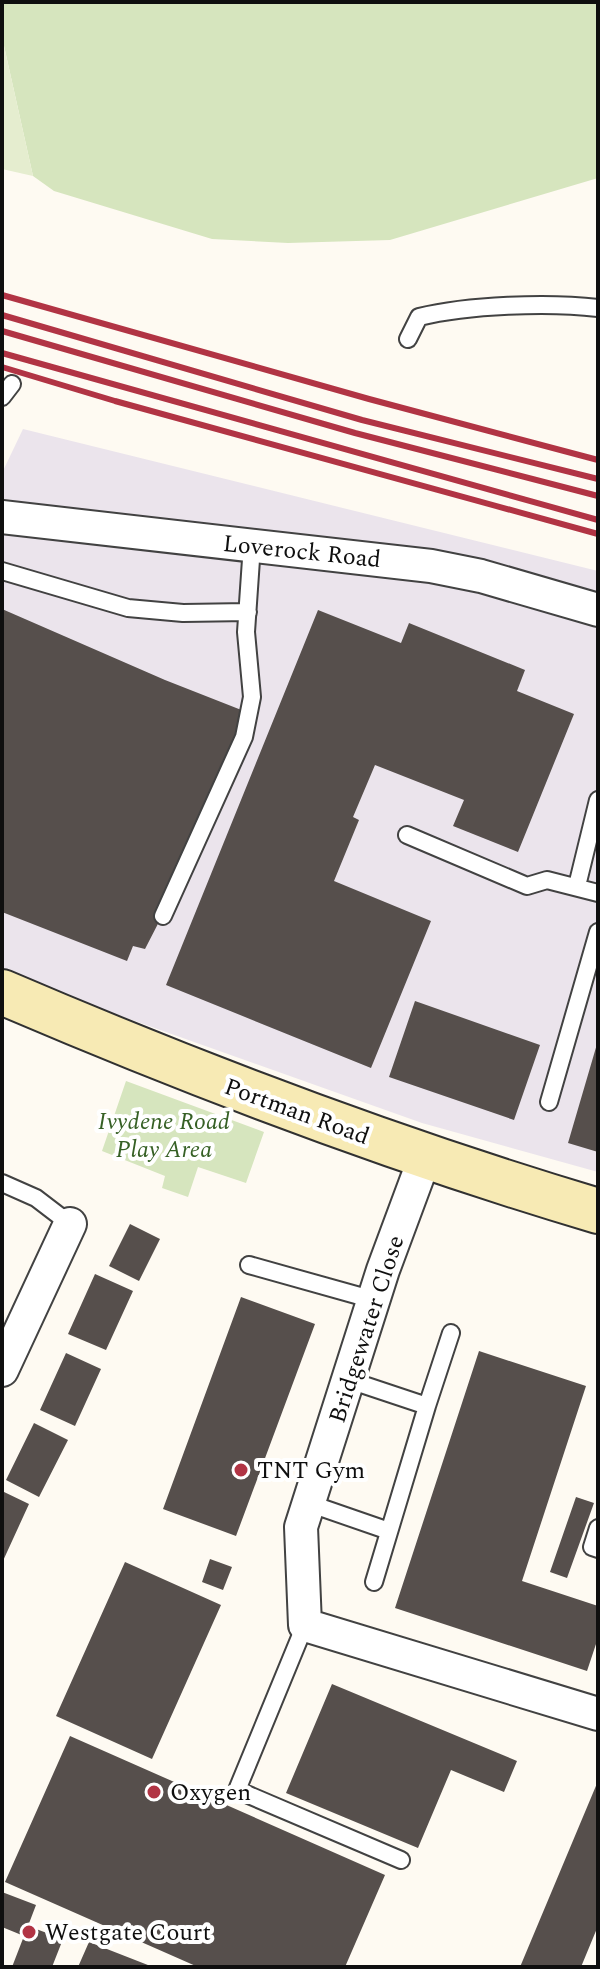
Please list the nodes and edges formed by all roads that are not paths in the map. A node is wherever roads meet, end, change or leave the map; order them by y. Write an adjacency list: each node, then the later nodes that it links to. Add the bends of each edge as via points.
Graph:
1 (598, 308): 2 (lane, via 568,304 443,312 419,317)
2 (408, 339)
3 (2, 517): 4 (street, Loverock Road)
4 (252, 545): 6 (street, Loverock Road, via 431,566); 7 (lane)
5 (2, 571): 7 (lane, via 128,608)
6 (598, 610)
7 (248, 612): 12 (lane, via 252,697 244,737)
8 (598, 800): 10 (lane)
9 (407, 835): 10 (lane, via 527,886 547,880)
10 (577, 886): 11 (lane)
11 (598, 893)
12 (163, 916)
13 (598, 932): 15 (lane)
14 (2, 992): 16 (street, Portman Road, via 187,1070)
15 (549, 1102)
16 (425, 1157): 18 (street, Portman Road); 21 (street, Bridgewater Close)
17 (2, 1183): 19 (lane, via 36,1198)
18 (598, 1211)
19 (70, 1224): 23 (street)
20 (249, 1265): 21 (lane)
21 (374, 1300): 24 (street, Bridgewater Close)
22 (451, 1333): 25 (lane)
23 (2, 1370)
24 (349, 1380): 25 (lane); 26 (street, Bridgewater Close)
25 (427, 1406): 28 (lane)
26 (308, 1503): 28 (lane); 31 (street, Bridgewater Close, via 301,1527)
27 (598, 1528): 29 (lane, via 592,1547)
28 (389, 1531): 30 (lane)
29 (598, 1549)
30 (374, 1582)
31 (305, 1625): 32 (street); 33 (lane, via 237,1790)
32 (598, 1714)
33 (401, 1860)

